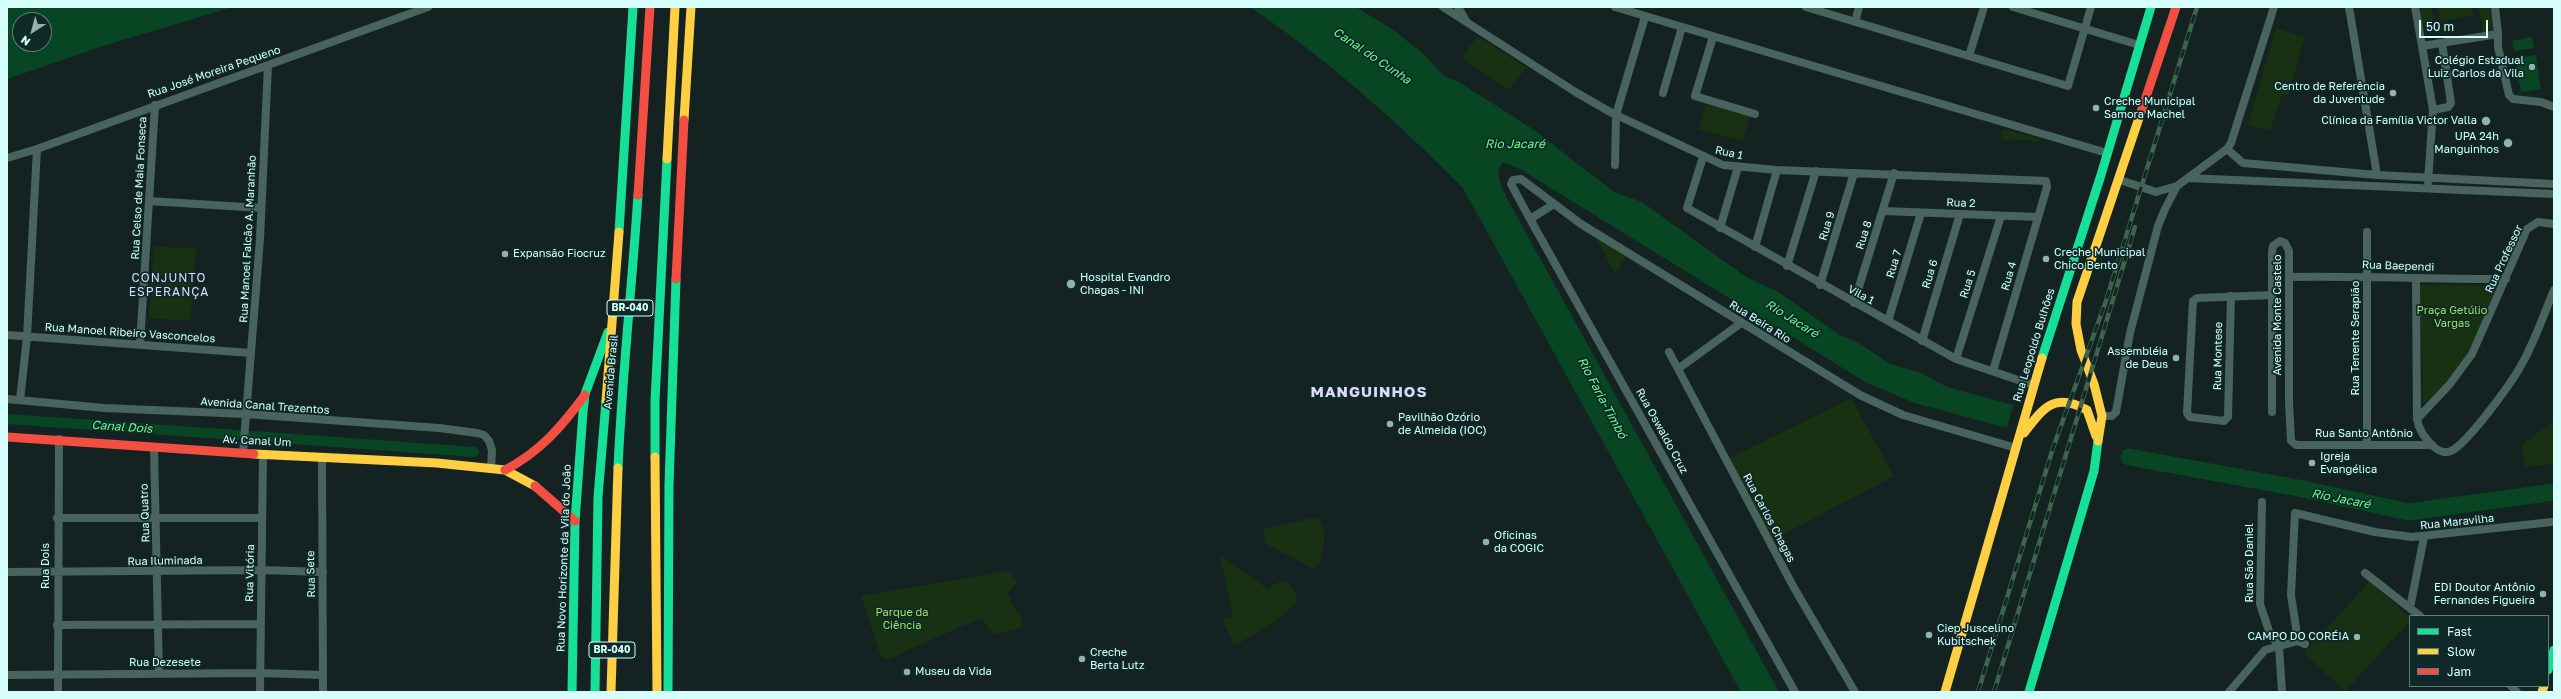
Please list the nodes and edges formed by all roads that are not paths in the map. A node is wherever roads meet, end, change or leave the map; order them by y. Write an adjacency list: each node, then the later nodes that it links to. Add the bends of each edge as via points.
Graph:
1 (428, 7): 31 (street, Rua José Moreira Pequeno)
2 (633, 7): 82 (main road, Avenida Brasil)
3 (650, 7): 129 (main road, Avenida Brasil / BR-040, via 631,298 621,390)
4 (675, 7): 149 (main road, BR-040, via 654,401)
5 (692, 7): 150 (main road, via 678,220 669,485)
6 (1443, 7): 21 (street, Rua 1)
7 (1458, 7): 21 (street)
8 (1615, 7): 20 (street)
9 (1806, 7): 22 (street)
10 (1859, 7): 22 (street)
11 (1984, 7): 30 (street)
12 (2013, 7): 24 (street)
13 (2091, 7): 24 (street)
14 (2151, 7): 28 (main road, Rua Leopoldo Bulhões)
15 (2176, 7): 52 (main road)
16 (2349, 7): 49 (street)
17 (2415, 7): 29 (street)
18 (2495, 7): 25 (street)
19 (2276, 8): 39 (street, via 2233,139)
20 (1646, 16): 23 (street); 37 (street)
21 (1466, 22): 37 (street, Rua 1)
22 (1855, 22): 30 (street)
23 (1682, 27): 26 (street); 32 (street)
24 (2085, 28): 28 (street); 30 (street, via 2068,86)
25 (2498, 34): 27 (street); 34 (street, via 2498,47 2509,96)
26 (1713, 37): 36 (street, via 1695,96); 40 (street)
27 (2442, 43): 29 (street); 35 (street, via 2452,100 2448,107)
28 (2139, 45): 40 (main road, Rua Leopoldo Bulhões)
29 (2422, 46): 35 (street)
30 (1969, 56)
31 (268, 65): 33 (street, Rua José Moreira Pequeno); 61 (street, Rua Manoel Falcão A. Maranhão)
32 (1662, 93)
33 (155, 105): 38 (street, Rua José Moreira Pequeno); 59 (street, Rua Celso de Maia Fonseca)
34 (2554, 107)
35 (2433, 110): 51 (street)
36 (1755, 114)
37 (1616, 115): 41 (street, Rua 1); 43 (street)
38 (37, 149): 42 (street, Rua José Moreira Pequeno); 86 (street)
39 (2227, 149): 49 (street, via 2243,163); 50 (street)
40 (2106, 154): 94 (main road, Rua Leopoldo Bulhões)
41 (1702, 157): 44 (street, Rua 1); 69 (street, Vila 1, via 1687,208)
42 (7, 158)
43 (1615, 165)
44 (1738, 167): 45 (street, Rua 1); 69 (street)
45 (1777, 170): 46 (street, Rua 1); 71 (street)
46 (1816, 171): 47 (street, Rua 1); 72 (street)
47 (1854, 173): 48 (street, Rua 1); 77 (street, Rua 9)
48 (1894, 173): 56 (street, Rua 1, via 2039,180 2046,181); 62 (street, Rua 8)
49 (2377, 175): 51 (street)
50 (2188, 178): 55 (street); 57 (street)
51 (2428, 178): 54 (street); 57 (street)
52 (2120, 180): 55 (street, via 2156,192); 100 (main road, via 2075,312 2081,350 2094,384)
53 (1512, 181): 60 (street, Rua Beira Rio, via 1521,179); 67 (street, Rua Oswaldo Cruz)
54 (2554, 184)
55 (2178, 186): 100 (street, via 2170,197 2158,226 2130,333 2116,412 2112,416)
56 (2047, 188): 66 (street, Rua 4)
57 (2427, 188): 58 (street)
58 (2554, 194)
59 (149, 201): 61 (street); 88 (street, Rua Celso de Maia Fonseca)
60 (1554, 204): 67 (street); 84 (street, Rua Beira Rio, via 1581,224)
61 (261, 208): 90 (street, Rua Manoel Falcão A. Maranhão)
62 (1884, 211): 63 (street, Rua 2); 81 (street, Rua 8)
63 (1921, 213): 64 (street, Rua 2); 83 (street, Rua 7)
64 (1960, 214): 65 (street, Rua 2); 87 (street, Rua 6)
65 (2001, 216): 66 (street, Rua 2); 91 (street, Rua 5)
66 (2038, 217): 93 (street, Rua 4)
67 (1530, 220): 151 (street, Rua Oswaldo Cruz)
68 (2554, 224): 76 (street, Rua Professor, via 2538,222 2527,229)
69 (1720, 228): 71 (street, Vila 1)
70 (2367, 232): 73 (street, Rua Tenente Serapião)
71 (1755, 246): 72 (street, Vila 1)
72 (1787, 266): 77 (street, Vila 1)
73 (2367, 276): 74 (street, Rua Baependi); 75 (street, Rua Baependi); 107 (street, Rua Tenente Serapião)
74 (2289, 277): 79 (street, Avenida Monte Castelo, via 2287,246 2280,241 2272,252); 106 (street, Avenida Monte Castelo, via 2289,403 2291,441)
75 (2416, 279): 76 (street, Rua Baependi); 101 (street)
76 (2506, 279): 101 (street, Rua Professor, via 2472,354 2450,384)
77 (1820, 285): 81 (street, Vila 1)
78 (2554, 290): 108 (street, Rua Santo Antônio, via 2519,369 2485,416 2450,452 2438,450)
79 (2272, 295): 80 (street); 98 (street, Avenida Monte Castelo)
80 (2231, 296): 80 (street, Rua Montese, via 2197,298 2192,305 2186,413 2190,417 2224,422 2228,417)
81 (1854, 303): 83 (street, Vila 1)
82 (614, 310): 95 (main road, Rua Novo Horizonte da Vila do João); 143 (main road, Avenida Brasil, via 598,497)
83 (1888, 321): 87 (street, Vila 1)
84 (1741, 323): 92 (street); 110 (street, Rua Beira Rio, via 1878,404 1902,415)
85 (7, 335): 86 (street, Rua Manoel Ribeiro Vasconcelos)
86 (27, 337): 88 (street, Rua Manoel Ribeiro Vasconcelos); 97 (street)
87 (1922, 341): 91 (street, Vila 1)
88 (140, 344): 90 (street, Rua Manoel Ribeiro Vasconcelos)
89 (1669, 352): 92 (street, Rua Carlos Chagas)
90 (251, 353): 99 (street, Rua Manoel Falcão A. Maranhão)
91 (1956, 359): 93 (street, Vila 1)
92 (1678, 369): 152 (street, Rua Carlos Chagas, via 1793,586)
93 (1993, 370): 94 (street, Vila 1)
94 (2033, 385): 103 (main road, Rua Leopoldo Bulhões)
95 (585, 394): 115 (main road, via 550,442 524,461); 120 (main road, Rua Novo Horizonte da Vila do João)
96 (7, 399): 97 (street, Avenida Canal Trezentos)
97 (20, 400): 99 (street, Avenida Canal Trezentos, via 104,408)
98 (2272, 412)
99 (246, 414): 111 (street, Rua Manoel Falcão A. Maranhão); 114 (street, Avenida Canal Trezentos, via 477,433 490,441)
100 (2102, 416): 105 (main road)
101 (2417, 419): 108 (street, Rua Santo Antônio, via 2421,432)
102 (7, 437): 104 (main road, Av. Canal Um)
103 (2020, 438): 105 (main road, via 2044,406 2061,401 2072,402 2087,410); 110 (main road, Rua Leopoldo Bulhões)
104 (59, 440): 109 (main road, Av. Canal Um); 117 (street, Rua Dois)
105 (2098, 441): 154 (main road, via 2094,471)
106 (2296, 445): 107 (street, Rua Santo Antônio)
107 (2367, 445): 108 (street, Rua Santo Antônio)
108 (2432, 445)
109 (154, 447): 111 (main road, Av. Canal Um); 118 (street, Rua Quatro)
110 (2016, 448): 153 (main road, Rua Leopoldo Bulhões)
111 (242, 453): 112 (main road, Av. Canal Um)
112 (263, 454): 113 (main road, Av. Canal Um); 119 (street, Rua Vitória)
113 (322, 457): 114 (main road, Av. Canal Um, via 437,463); 127 (street, Rua Sete)
114 (491, 469): 115 (main road, Av. Canal Um)
115 (506, 470): 120 (main road, via 542,490)
116 (2262, 502): 135 (street, Rua São Daniel, via 2260,604 2270,634)
117 (57, 518): 118 (street); 125 (street, Rua Dois)
118 (156, 518): 119 (street); 126 (street, Rua Quatro)
119 (262, 518): 123 (street, Rua Vitória)
120 (575, 521): 147 (main road, Rua Novo Horizonte da Vila do João)
121 (2552, 522): 122 (street, Rua Maravilha)
122 (2424, 537): 130 (street); 135 (street, Rua Maravilha, via 2375,532 2294,513 2292,595 2301,642)
123 (261, 570): 126 (street, Rua Iluminada); 127 (street, Rua Iluminada); 133 (street, Rua Vitória)
124 (7, 572): 125 (street, Rua Iluminada)
125 (56, 572): 126 (street, Rua Iluminada); 134 (street, Rua Dois)
126 (158, 572): 132 (street, Rua Quatro)
127 (323, 572): 142 (street, Rua Sete)
128 (2365, 573): 130 (street)
129 (612, 608): 143 (main road); 148 (main road, Avenida Brasil / BR-040)
130 (2410, 608): 131 (street)
131 (2419, 615)
132 (159, 623): 133 (street); 134 (street); 140 (street, Rua Quatro)
133 (260, 624): 139 (street, Rua Vitória)
134 (57, 625): 138 (street, Rua Dois)
135 (2279, 646): 155 (street, via 2262,652); 156 (street, Rua São Daniel)
136 (2554, 650): 137 (main road)
137 (2549, 667)
138 (58, 673): 140 (street, Rua Dezesete); 141 (street, Rua Dezesete); 144 (street, Rua Dois)
139 (260, 673): 140 (street, Rua Dezesete); 142 (street, Rua Dezesete); 145 (street, Rua Vitória)
140 (159, 674)
141 (7, 675)
142 (323, 675): 146 (street, Rua Sete)
143 (595, 691)
144 (58, 692)
145 (260, 692)
146 (323, 692)
147 (572, 692)
148 (611, 692)
149 (657, 692)
150 (668, 692)
151 (1795, 692)
152 (1855, 692)
153 (1945, 692)
154 (2030, 692)
155 (2229, 692)
156 (2282, 692)

